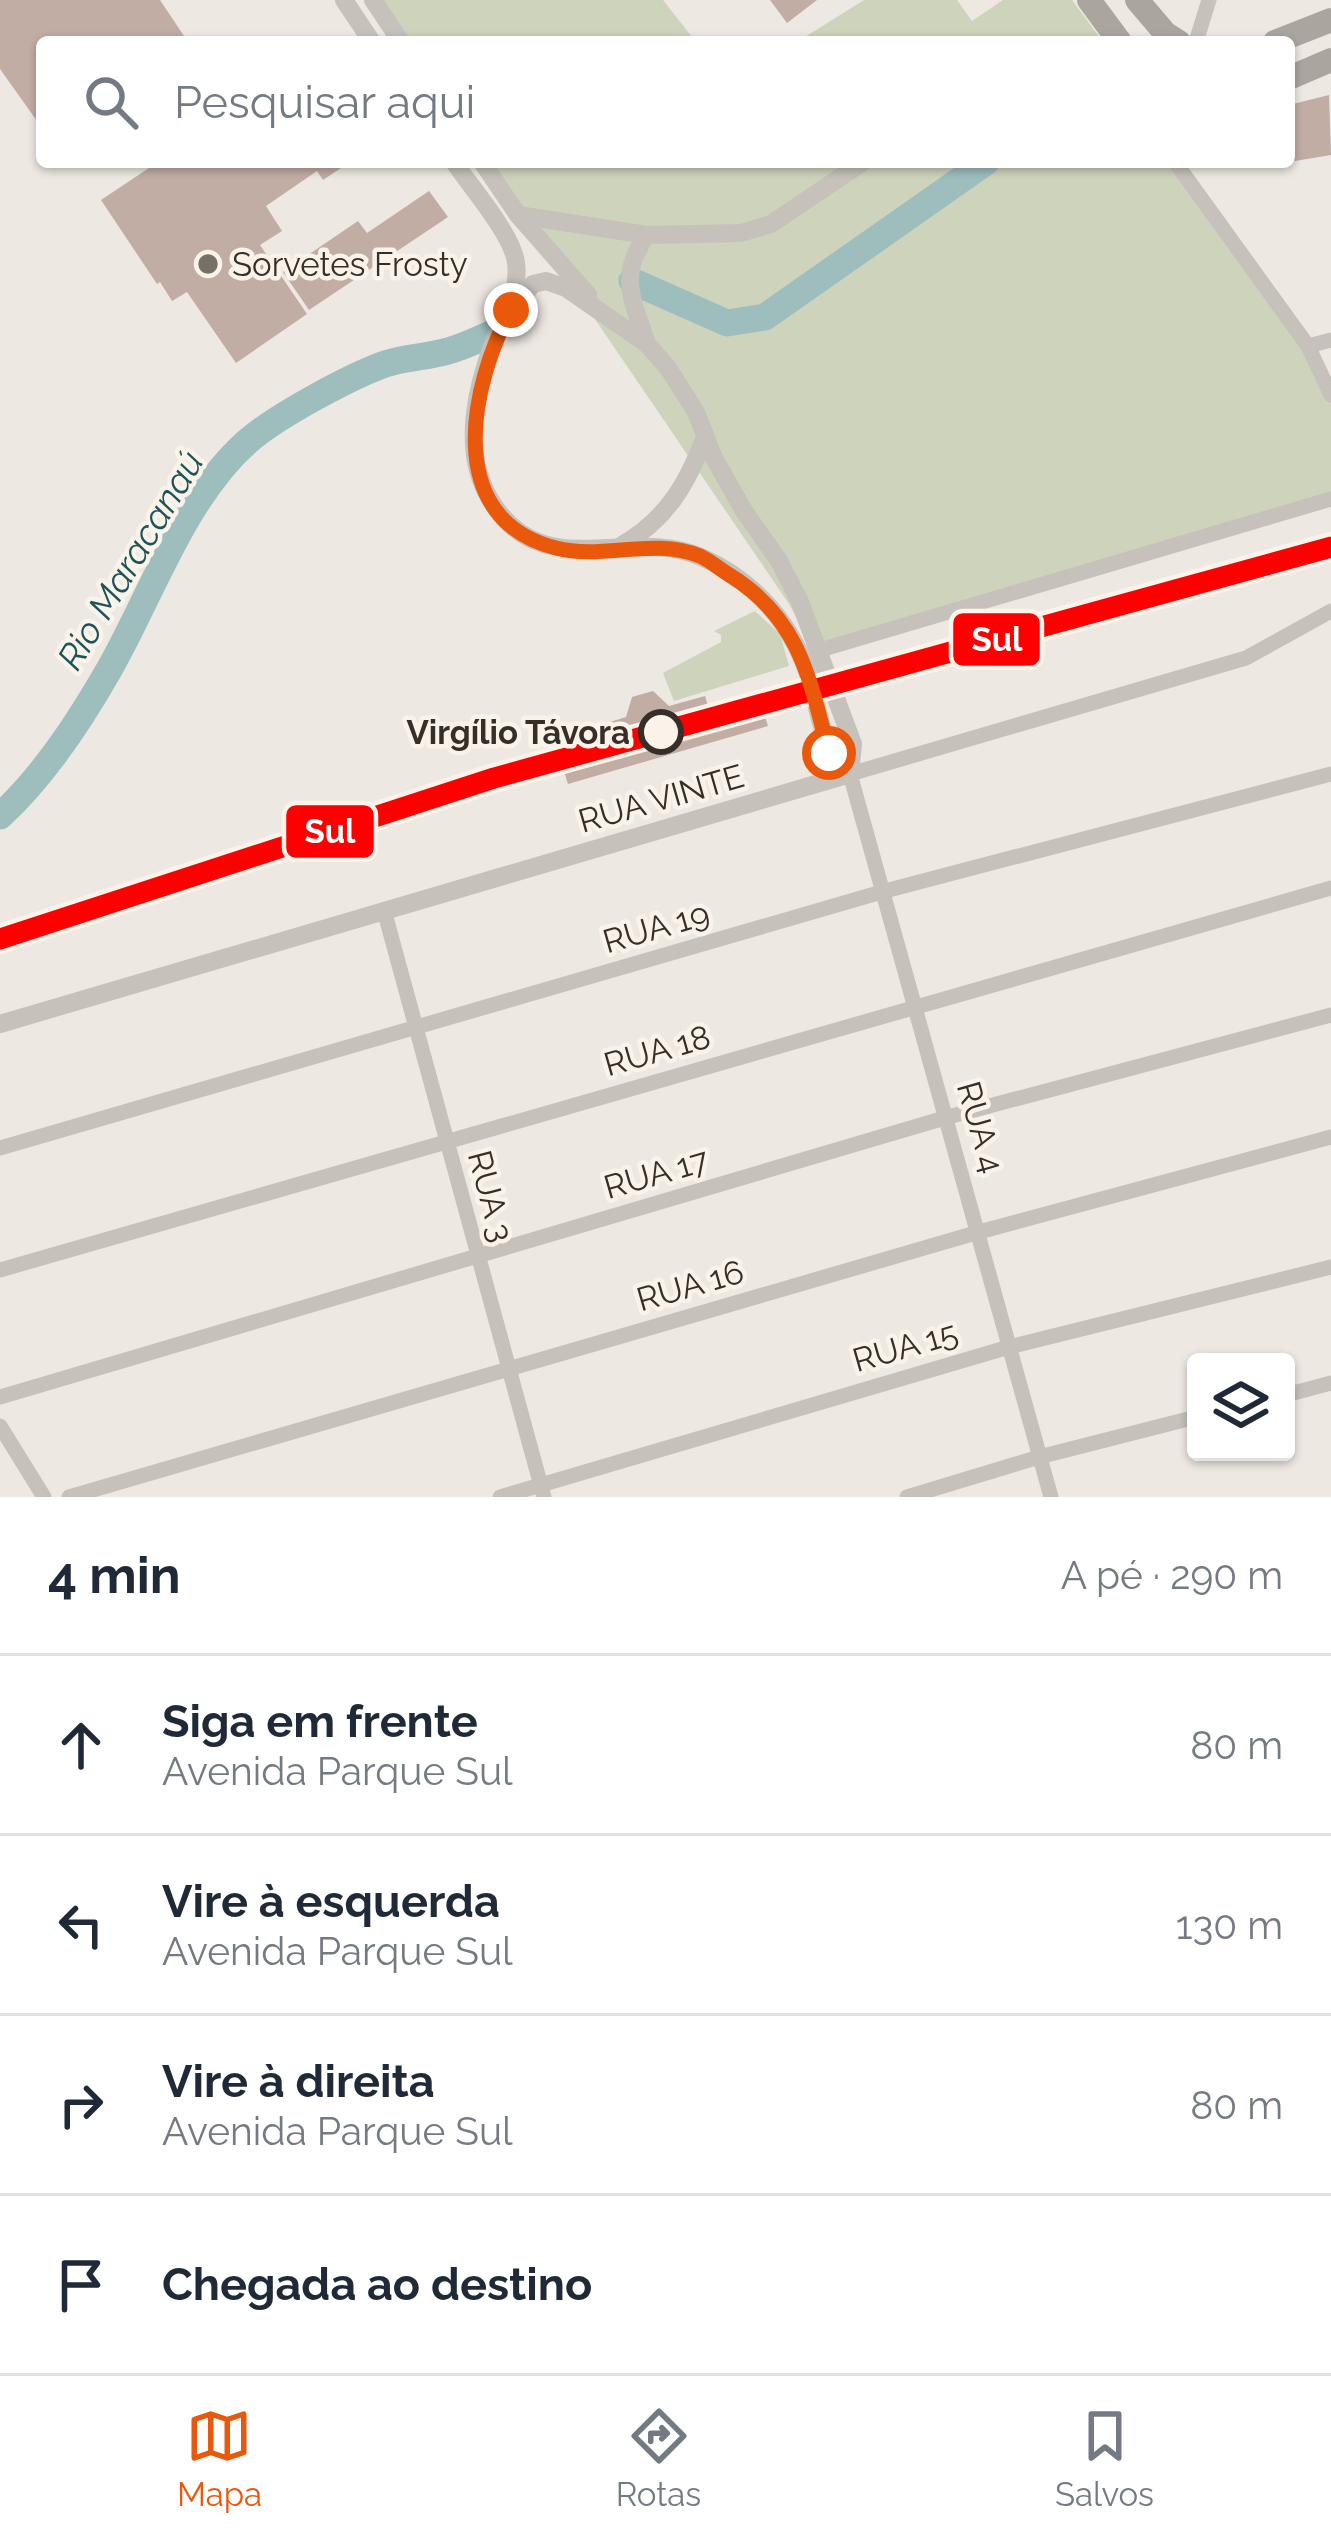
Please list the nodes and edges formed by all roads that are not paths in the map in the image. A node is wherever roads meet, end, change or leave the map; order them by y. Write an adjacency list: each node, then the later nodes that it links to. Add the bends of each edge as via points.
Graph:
1 (344, 0): 7 (street)
2 (373, 0): 8 (street)
3 (1089, 0): 9 (main road)
4 (1137, 0): 10 (main road)
5 (1209, 0): 11 (street)
6 (1327, 15): 12 (main road)
7 (368, 36)
8 (397, 36)
9 (1114, 36)
10 (1172, 36)
11 (1198, 36)
12 (1287, 36)
13 (1331, 60): 14 (main road)
14 (1295, 75)
15 (458, 168): 21 (street, via 516,261)
16 (486, 168): 19 (street)
17 (854, 168): 20 (street, via 771,224 741,233)
18 (1178, 168): 25 (street)
19 (518, 215): 20 (street); 22 (street)
20 (646, 235): 24 (street, via 628,279)
21 (511, 310): 22 (street, via 546,281); 29 (street, via 473,418 478,472 506,519 529,538 581,552)
22 (603, 312): 24 (street)
23 (1331, 340): 25 (street)
24 (647, 344): 27 (street)
25 (1308, 346): 26 (street)
26 (1331, 395)
27 (705, 437): 29 (street, via 669,508); 31 (street, via 779,561)
28 (1331, 500): 31 (street)
29 (612, 550): 32 (street, via 700,556 770,605 810,678 829,753)
30 (1331, 611): 32 (street, RUA VINTE, via 1246,658)
31 (820, 650): 32 (street, via 853,744)
32 (850, 774): 35 (street, RUA 4); 36 (street, RUA VINTE)
33 (1331, 774): 35 (street, RUA 19)
34 (1331, 888): 37 (street, RUA 18)
35 (885, 891): 37 (street, RUA 4); 40 (street, RUA 19)
36 (384, 910): 39 (street, RUA VINTE); 40 (street, RUA 3)
37 (916, 1005): 41 (street, RUA 4); 43 (street, RUA 18)
38 (1331, 1015): 41 (street, RUA 17)
39 (0, 1024)
40 (413, 1029): 43 (street, RUA 3); 44 (street, RUA 19)
41 (948, 1118): 45 (street, RUA 4); 46 (street, RUA 17)
42 (1331, 1137): 45 (street, RUA 16)
43 (446, 1143): 46 (street, RUA 3); 48 (street, RUA 18)
44 (0, 1148)
45 (980, 1232): 49 (street, RUA 4); 50 (street, RUA 16)
46 (476, 1257): 50 (street, RUA 3); 53 (street, RUA 17)
47 (1331, 1267): 49 (street, RUA 15)
48 (0, 1270)
49 (1009, 1347): 56 (street, RUA 4); 57 (street, RUA 15)
50 (510, 1369): 57 (street, RUA 3); 59 (street, RUA 16)
51 (1331, 1383): 52 (street)
52 (1295, 1393)
53 (0, 1397)
54 (1187, 1420): 56 (street)
55 (0, 1426): 58 (street)
56 (1039, 1457): 61 (street); 62 (street, RUA 4)
57 (543, 1491): 60 (street, RUA 15)
58 (44, 1497)
59 (69, 1497)
60 (500, 1497)
61 (908, 1497)
62 (1051, 1497)

